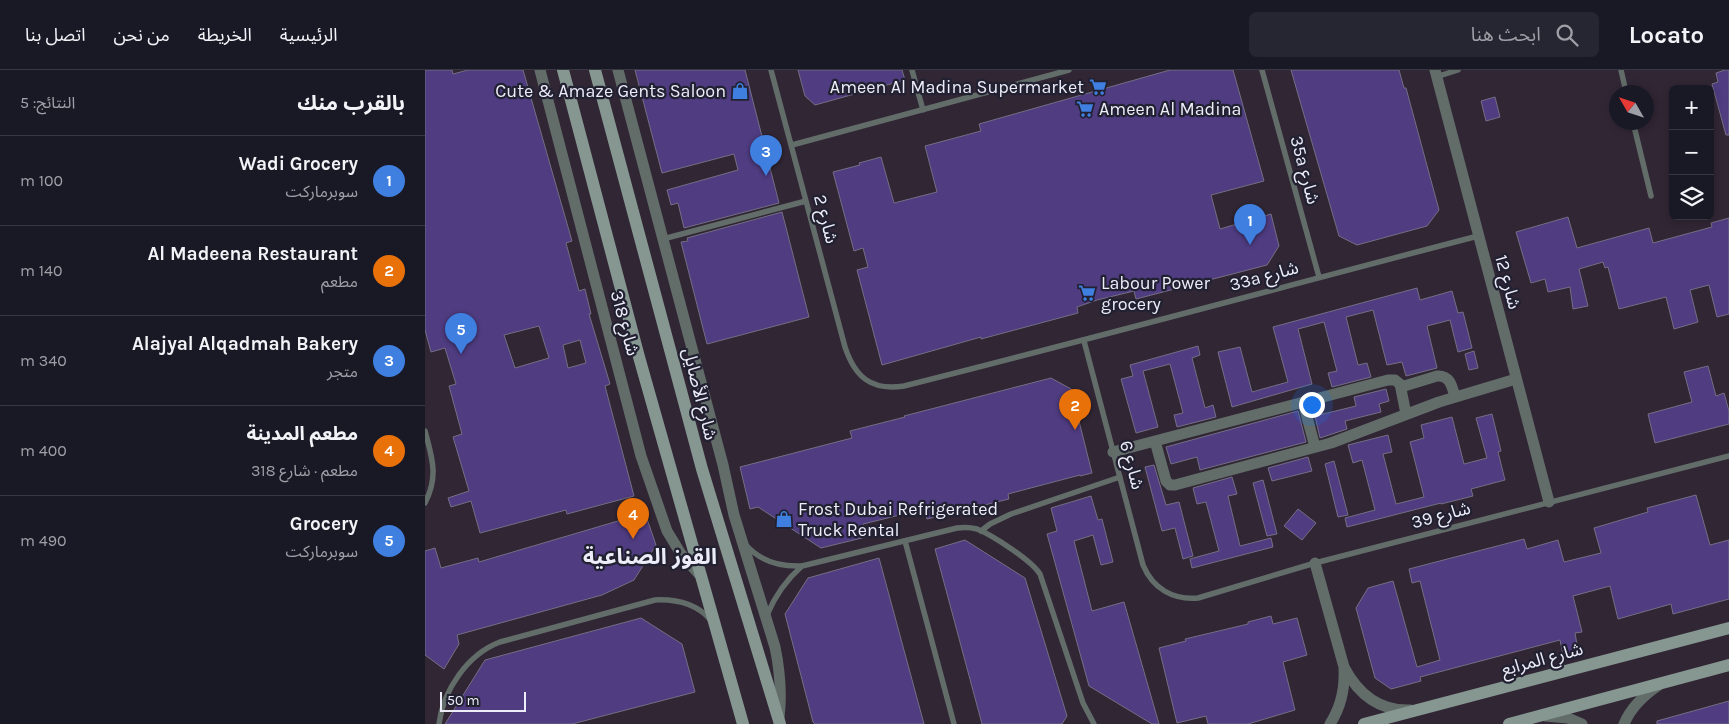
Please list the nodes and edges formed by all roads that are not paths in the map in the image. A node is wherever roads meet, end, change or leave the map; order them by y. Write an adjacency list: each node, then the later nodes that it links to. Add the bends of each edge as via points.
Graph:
1 (540, 70): 41 (street, شارع 318, via 643,463 667,532)
2 (563, 70): 41 (main road)
3 (595, 70): 51 (main road, شارع الأصايل, via 702,469)
4 (618, 70): 19 (street)
5 (771, 70): 15 (lane, شارع 2)
6 (912, 70): 13 (lane)
7 (1069, 70): 13 (lane)
8 (1263, 70): 20 (lane, 35a شارع)
9 (1458, 70): 11 (lane)
10 (1621, 70): 12 (lane)
11 (1436, 73): 18 (street, شارع 12)
12 (1624, 85)
13 (923, 110): 15 (lane)
14 (1635, 130): 16 (lane)
15 (792, 145): 17 (lane, شارع 2)
16 (1651, 196)
17 (806, 201): 19 (lane); 22 (lane, شارع 2, via 845,347)
18 (1478, 236): 20 (lane, 33a شارع); 23 (street, شارع 12)
19 (663, 239): 38 (street)
20 (1319, 277): 21 (lane, 33a شارع)
21 (1084, 341): 22 (lane, 33a شارع, via 895,388 879,386); 31 (lane, شارع 6)
22 (857, 374)
23 (1516, 379): 25 (street); 34 (street, شارع 12)
24 (1401, 387): 25 (street, via 1442,376 1450,381); 26 (street, via 1398,382 1388,380); 27 (street)
25 (1455, 397): 27 (street)
26 (1303, 402): 29 (street); 30 (street)
27 (1406, 414): 30 (street)
28 (425, 431): 35 (lane, via 434,463 432,487)
29 (1155, 441): 30 (street, via 1166,481 1173,486); 31 (street)
30 (1315, 447)
31 (1113, 452): 33 (lane, شارع 6)
32 (1729, 456): 34 (lane, شارع 39)
33 (1120, 477): 36 (lane, via 1011,514); 42 (lane, شارع 6, via 1143,565)
34 (1549, 502): 39 (lane, شارع 39)
35 (425, 503)
36 (981, 531): 37 (lane, via 957,528); 55 (lane, via 1025,558 1040,574 1083,702)
37 (905, 540): 40 (lane); 54 (lane)
38 (744, 543): 40 (lane, via 770,562); 43 (street)
39 (1315, 563): 42 (lane, شارع 39, via 1198,598 1176,597); 47 (street)
40 (801, 566): 43 (lane, via 783,585)
41 (699, 574): 44 (main road)
42 (1162, 590)
43 (766, 617): 51 (street, via 779,668)
44 (714, 623): 52 (lane, via 694,606 655,600 500,642 479,653 465,668 445,701); 53 (main road)
45 (1729, 628): 49 (main road, شارع المرابع)
46 (1729, 665): 48 (main road)
47 (1344, 667): 49 (street, via 1358,690 1368,698 1390,709); 56 (street, via 1344,692)
48 (1661, 683): 50 (main road); 60 (street, via 1640,700)
49 (1415, 710): 57 (main road, شارع المرابع)
50 (1541, 716): 58 (main road); 59 (street, via 1559,716)
51 (779, 722)
52 (439, 724)
53 (743, 724)
54 (954, 724)
55 (1094, 724)
56 (1330, 724)
57 (1364, 724)
58 (1509, 724)
59 (1582, 724)
60 (1625, 724)

